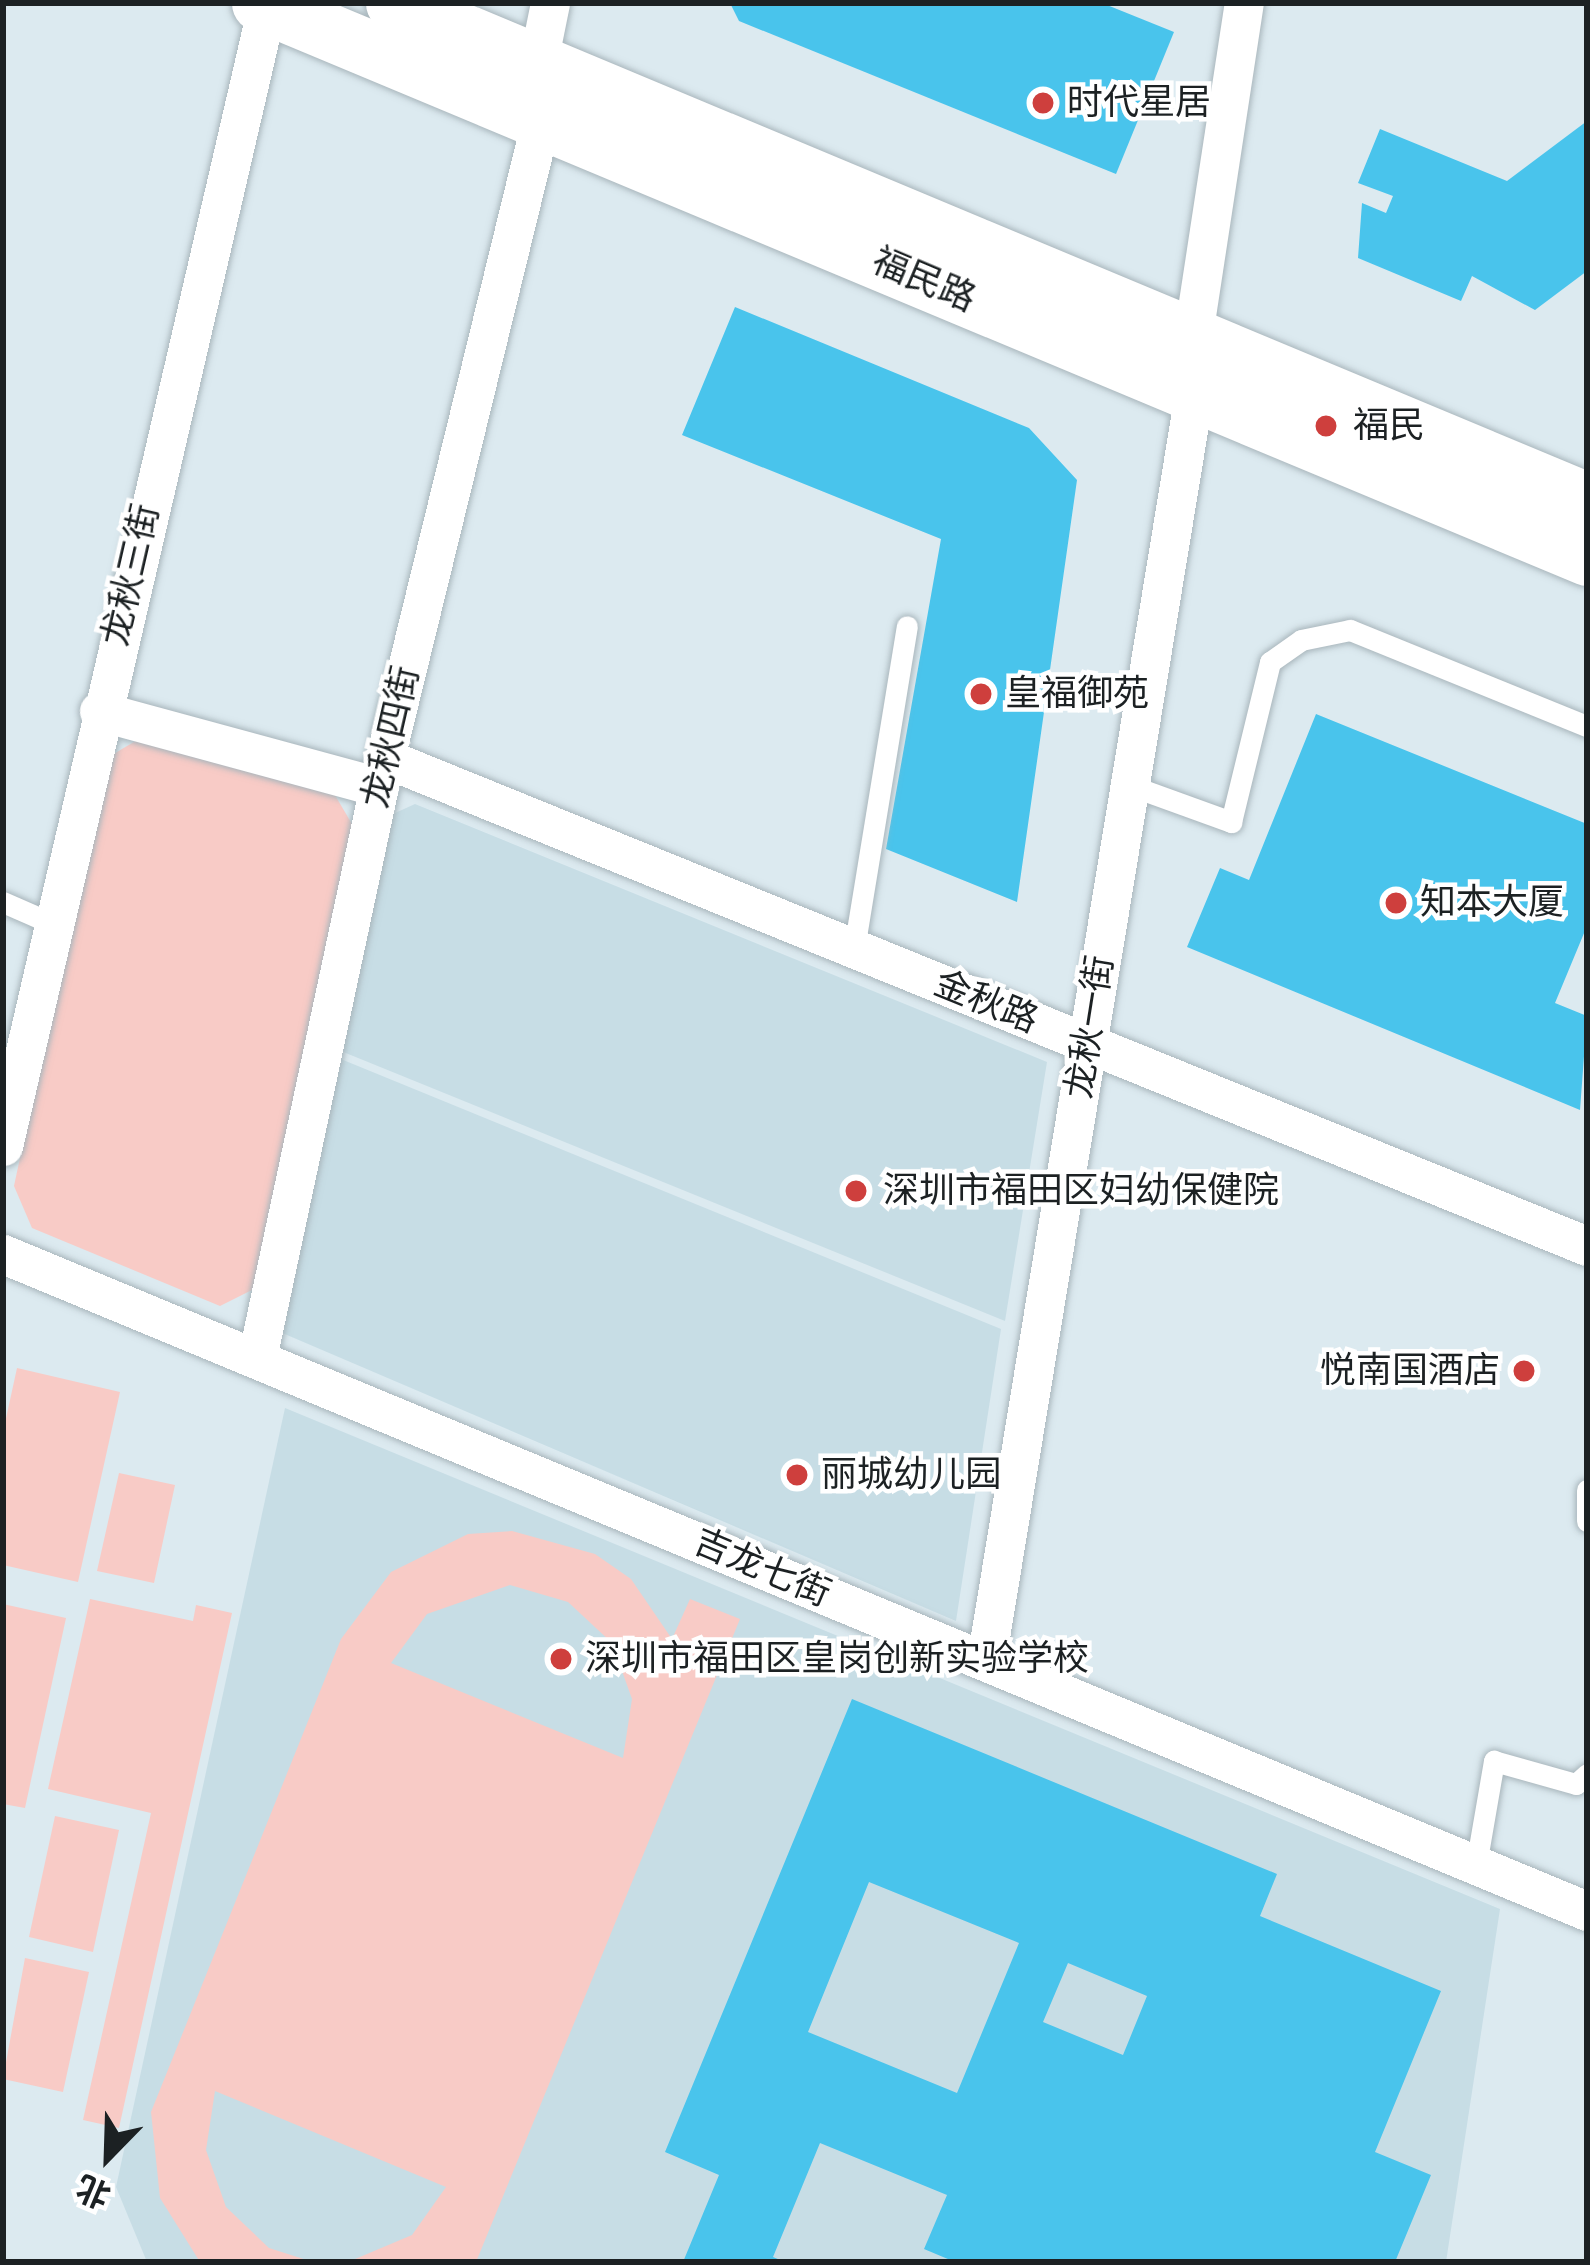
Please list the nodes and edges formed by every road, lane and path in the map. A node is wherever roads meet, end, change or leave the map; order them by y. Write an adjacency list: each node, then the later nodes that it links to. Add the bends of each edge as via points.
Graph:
1 (394, 3): 5 (main road, 福民路)
2 (550, 3): 5 (street)
3 (1244, 3): 7 (street)
4 (263, 4): 6 (main road, 福民路); 12 (street, 龙秋三街)
5 (538, 62): 7 (main road, 福民路)
6 (542, 120): 8 (main road, 福民路); 14 (street, 龙秋四街)
7 (1193, 335): 9 (main road, 福民路)
8 (1194, 393): 10 (main road, 福民路); 15 (street, 龙秋一街)
9 (1587, 501)
10 (1587, 556)
11 (907, 626): 18 (lane)
12 (99, 712): 14 (street, 金秋路); 17 (street, 龙秋三街)
13 (1587, 725): 15 (lane, via 1350,630 1301,640 1270,662 1231,823)
14 (382, 773): 18 (street, 金秋路); 23 (street, 龙秋四街)
15 (1129, 785): 19 (street, 龙秋一街)
16 (3, 902): 17 (lane)
17 (51, 923): 20 (street, 龙秋三街)
18 (854, 949): 19 (street, 金秋路)
19 (1087, 1043): 21 (street, 金秋路); 26 (street, 龙秋一街)
20 (3, 1146)
21 (1587, 1246)
22 (3, 1254): 23 (street, 吉龙七街)
23 (256, 1358): 26 (street, 吉龙七街)
24 (1587, 1490): 25 (lane)
25 (1587, 1521)
26 (986, 1661): 28 (street, 吉龙七街)
27 (1587, 1774): 28 (lane, via 1576,1784 1494,1761)
28 (1476, 1864): 29 (street, 吉龙七街)
29 (1587, 1912)

